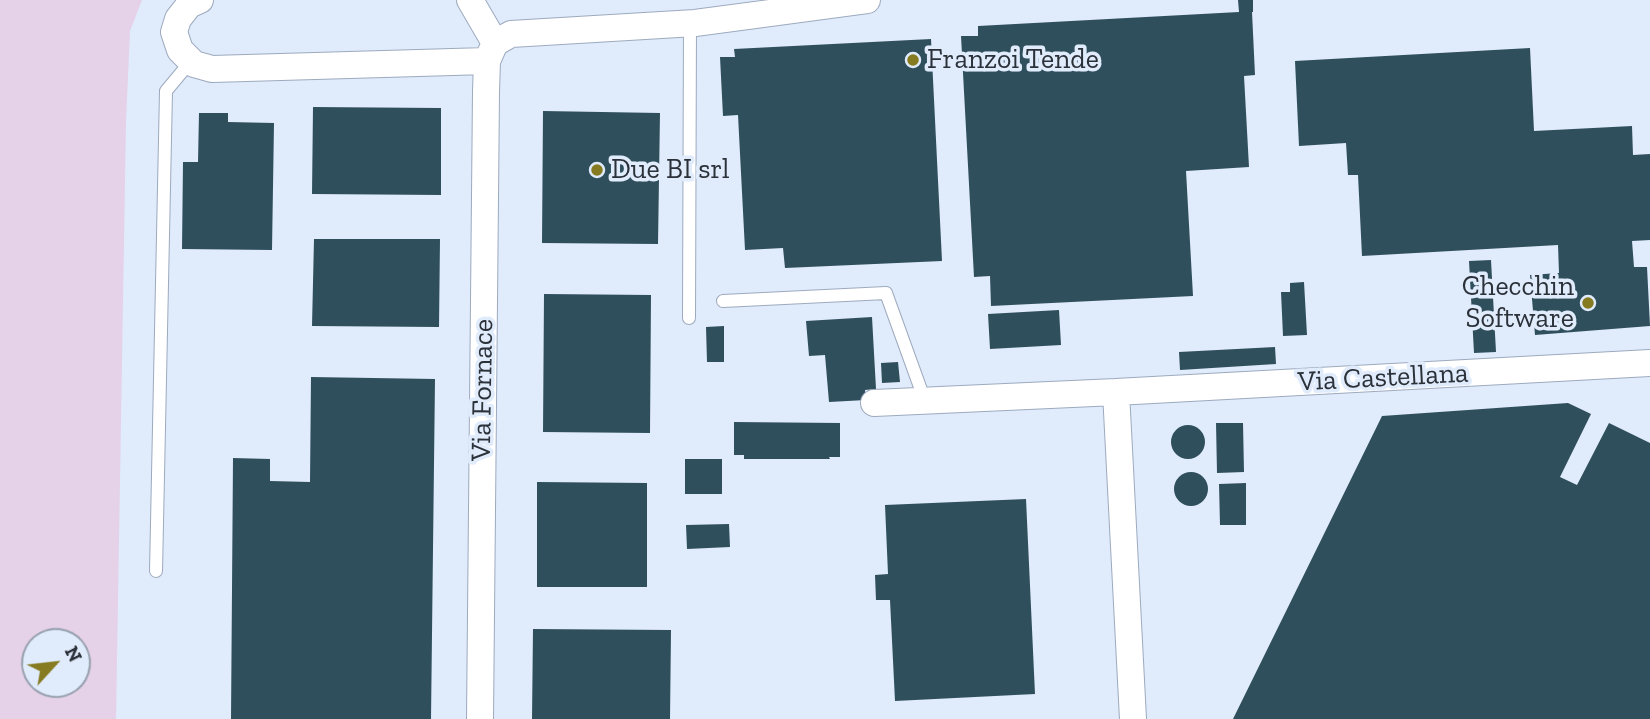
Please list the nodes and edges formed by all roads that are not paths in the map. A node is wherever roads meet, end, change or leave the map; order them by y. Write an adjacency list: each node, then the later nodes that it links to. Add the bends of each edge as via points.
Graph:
1 (200, 0): 6 (street, via 189,5 174,32 180,50)
2 (470, 0): 5 (street)
3 (867, 0): 4 (street)
4 (693, 15): 5 (street, via 511,34); 8 (lane)
5 (491, 52): 6 (street, via 212,69); 14 (street, Via Fornace)
6 (191, 61): 13 (lane, via 166,91)
7 (723, 300): 11 (lane, via 886,293)
8 (689, 318)
9 (1650, 363): 10 (street, Via Castellana)
10 (1116, 392): 11 (street, Via Castellana); 15 (street)
11 (925, 401): 12 (street, Via Castellana)
12 (874, 403)
13 (156, 571)
14 (480, 719)
15 (1133, 719)

